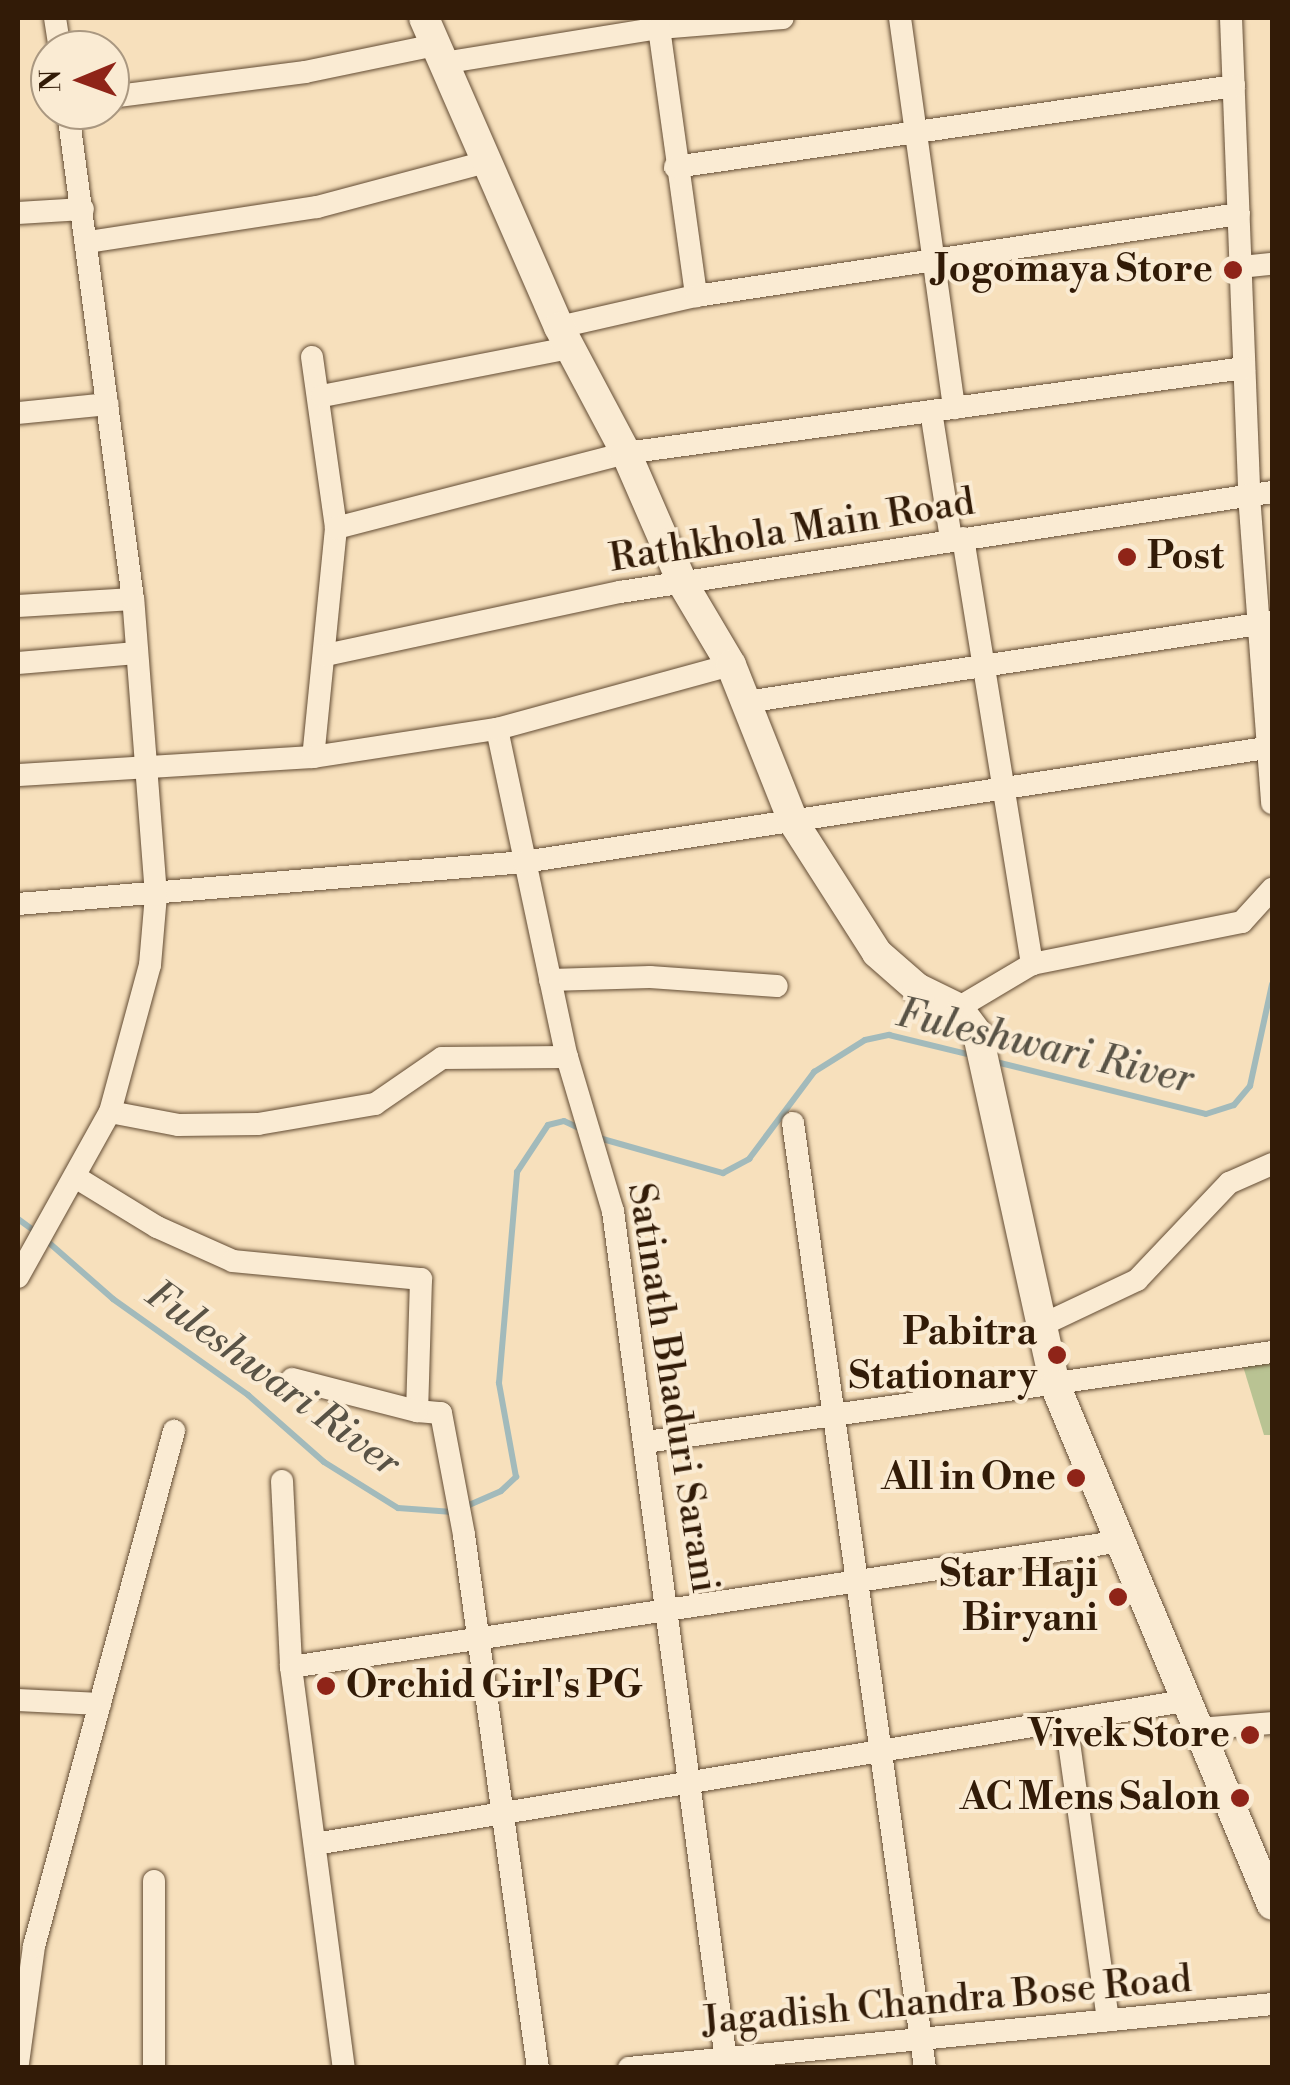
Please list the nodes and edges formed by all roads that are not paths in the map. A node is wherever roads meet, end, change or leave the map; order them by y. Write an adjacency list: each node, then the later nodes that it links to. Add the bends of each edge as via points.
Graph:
1 (783, 18): 4 (street)
2 (900, 18): 9 (street)
3 (1232, 18): 6 (street)
4 (670, 24): 5 (street); 11 (street)
5 (434, 42): 7 (street, via 305,72); 10 (street)
6 (1234, 86): 9 (street); 14 (street)
7 (130, 94)
8 (71, 130): 12 (street)
9 (912, 134): 11 (street); 17 (street)
10 (486, 162): 15 (street, via 317,207); 20 (street)
11 (675, 168): 19 (street)
12 (83, 209): 13 (street); 15 (street)
13 (18, 213)
14 (1238, 214): 17 (street); 18 (street)
15 (88, 242): 24 (street)
16 (1272, 264): 18 (street)
17 (934, 265): 19 (street); 25 (street)
18 (1241, 267): 22 (street)
19 (696, 296): 20 (street)
20 (564, 338): 23 (street); 27 (street)
21 (312, 357): 23 (street)
22 (1244, 368): 25 (street); 28 (street)
23 (322, 396): 29 (street)
24 (108, 404): 26 (street); 32 (street)
25 (942, 410): 27 (street); 30 (street)
26 (18, 412)
27 (626, 454): 29 (street); 31 (street)
28 (1261, 494): 30 (street, Rathkhola Main Road); 34 (street)
29 (336, 528): 36 (street)
30 (957, 538): 31 (street, Rathkhola Main Road); 39 (street)
31 (683, 584): 36 (street, Rathkhola Main Road); 38 (street)
32 (133, 599): 33 (street); 35 (street)
33 (18, 606)
34 (1267, 623): 39 (street); 42 (street)
35 (137, 653): 37 (street); 44 (street)
36 (326, 655): 43 (street)
37 (18, 663)
38 (731, 666): 40 (street); 41 (street)
39 (983, 666): 40 (street); 46 (street)
40 (746, 702): 48 (street)
41 (497, 729): 43 (street); 49 (street, Satinath Bhaduri Sarani)
42 (1271, 747): 46 (street); 47 (street)
43 (313, 757): 44 (street)
44 (148, 766): 45 (street); 51 (street)
45 (18, 774)
46 (1001, 789): 48 (street); 53 (street)
47 (1272, 803)
48 (794, 823): 49 (street); 56 (street, via 878,953 918,988)
49 (524, 862): 51 (street); 54 (street, Satinath Bhaduri Sarani)
50 (1272, 892): 53 (street, via 1242,922)
51 (156, 895): 52 (street); 58 (street, via 150,965)
52 (18, 904)
53 (1032, 964): 56 (street)
54 (550, 980): 55 (street, via 650,976); 57 (street, Satinath Bhaduri Sarani)
55 (776, 986)
56 (958, 1008): 63 (street, via 978,1035)
57 (567, 1058): 58 (street, via 442,1058 375,1104 258,1124 178,1124); 70 (street, Satinath Bhaduri Sarani, via 599,1149)
58 (110, 1112): 61 (street)
59 (793, 1123): 68 (street)
60 (1272, 1164): 63 (street, via 1229,1182 1137,1280)
61 (78, 1178): 62 (street); 67 (street, via 157,1227 233,1261 421,1279)
62 (20, 1272)
63 (1042, 1325): 66 (street)
64 (1272, 1352): 66 (street)
65 (292, 1379): 67 (street)
66 (1055, 1385): 68 (street); 72 (street)
67 (417, 1412): 75 (street, via 440,1413)
68 (838, 1416): 70 (street); 73 (street)
69 (174, 1431): 79 (street)
70 (646, 1442): 74 (street, Satinath Bhaduri Sarani)
71 (282, 1481): 76 (street)
72 (1116, 1542): 73 (street); 78 (street)
73 (860, 1582): 74 (street); 83 (street)
74 (671, 1610): 75 (street); 84 (street, Satinath Bhaduri Sarani)
75 (480, 1639): 76 (street); 85 (street)
76 (291, 1667): 86 (street)
77 (18, 1700): 79 (street)
78 (1184, 1701): 80 (street); 82 (street)
79 (100, 1704): 92 (street, via 34,1946)
80 (1066, 1721): 83 (street); 90 (street)
81 (1272, 1724): 82 (street)
82 (1196, 1730): 88 (street)
83 (883, 1752): 84 (street); 91 (street)
84 (694, 1782): 85 (street); 93 (street, Satinath Bhaduri Sarani)
85 (505, 1813): 86 (street); 96 (street)
86 (315, 1844): 95 (street)
87 (154, 1881): 94 (street)
88 (1272, 1905)
89 (1272, 2004): 90 (street, Jagadish Chandra Bose Road)
90 (1108, 2020): 91 (street, Jagadish Chandra Bose Road)
91 (920, 2037): 93 (street, Jagadish Chandra Bose Road); 98 (street)
92 (18, 2047)
93 (726, 2061): 97 (street, Jagadish Chandra Bose Road)
94 (154, 2068)
95 (344, 2068)
96 (538, 2068)
97 (629, 2068)
98 (925, 2068)

